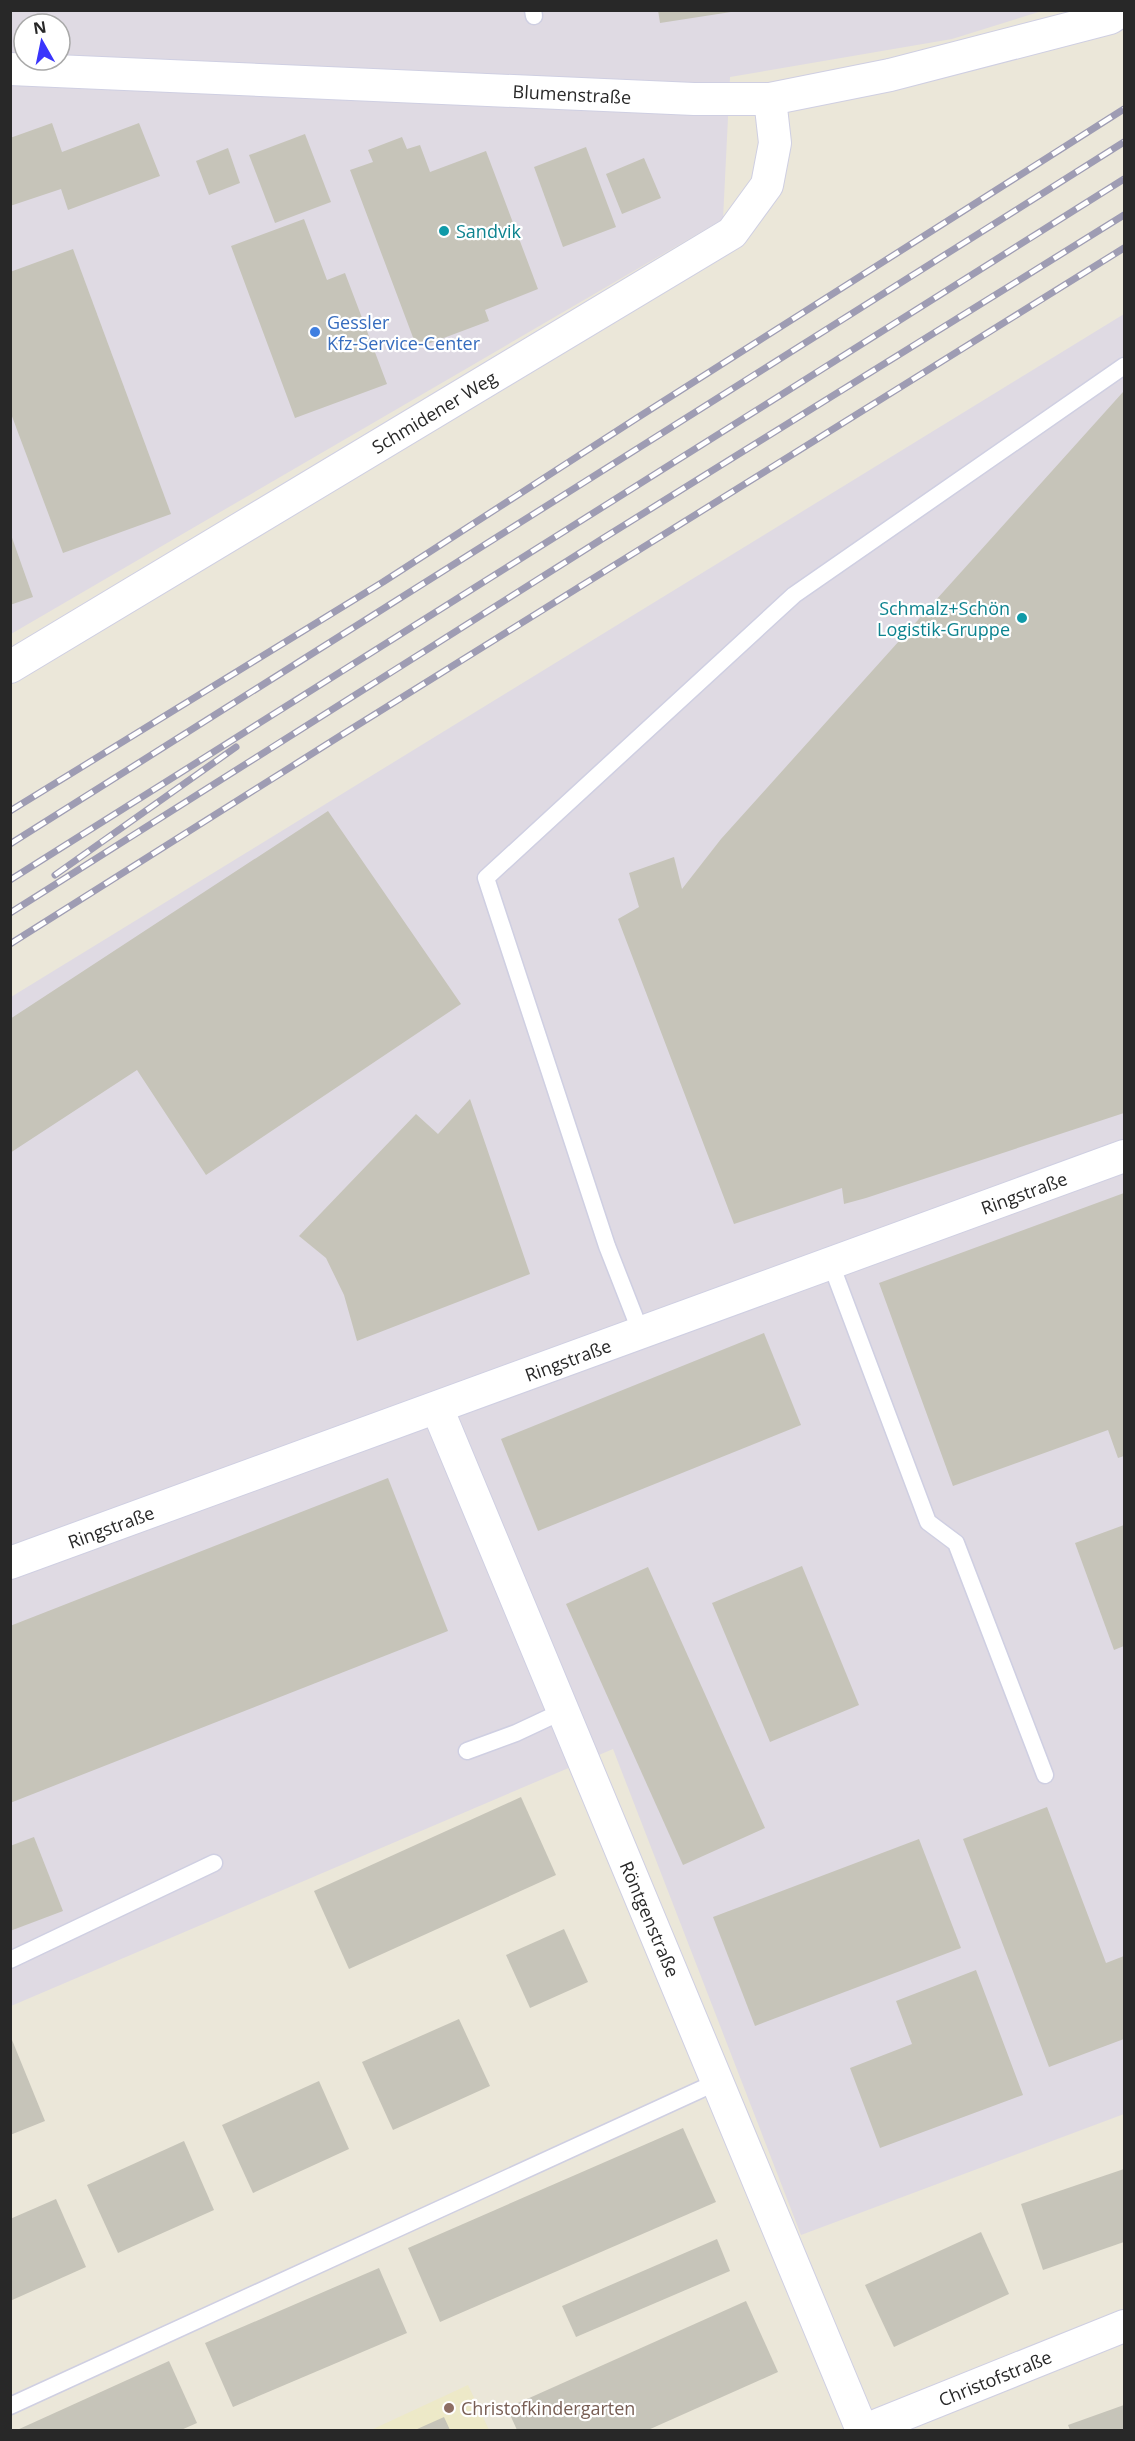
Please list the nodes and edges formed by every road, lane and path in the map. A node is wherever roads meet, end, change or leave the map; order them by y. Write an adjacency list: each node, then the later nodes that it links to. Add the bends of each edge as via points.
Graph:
1 (1122, 10): 3 (street, Blumenstraße, via 1110,18 890,75)
2 (10, 69): 3 (street, Blumenstraße, via 682,99)
3 (770, 99): 5 (street, Schmidener Weg, via 775,143 767,185 732,232)
4 (1125, 366): 8 (lane, via 794,595 486,878 607,1246)
5 (10, 668)
6 (1125, 1156): 7 (street, Ringstraße)
7 (831, 1264): 8 (street, Ringstraße); 13 (lane, via 928,1522 956,1543)
8 (641, 1333): 9 (street, Ringstraße)
9 (437, 1408): 10 (street, Ringstraße); 11 (street, Röntgenstraße)
10 (10, 1563)
11 (563, 1712): 12 (lane); 16 (street, Röntgenstraße)
12 (467, 1751)
13 (1045, 1775)
14 (214, 1863): 15 (lane)
15 (10, 1960)
16 (717, 2082): 18 (lane); 19 (street, Röntgenstraße)
17 (1125, 2326): 19 (street, Christofstraße)
18 (10, 2406)
19 (863, 2430)

